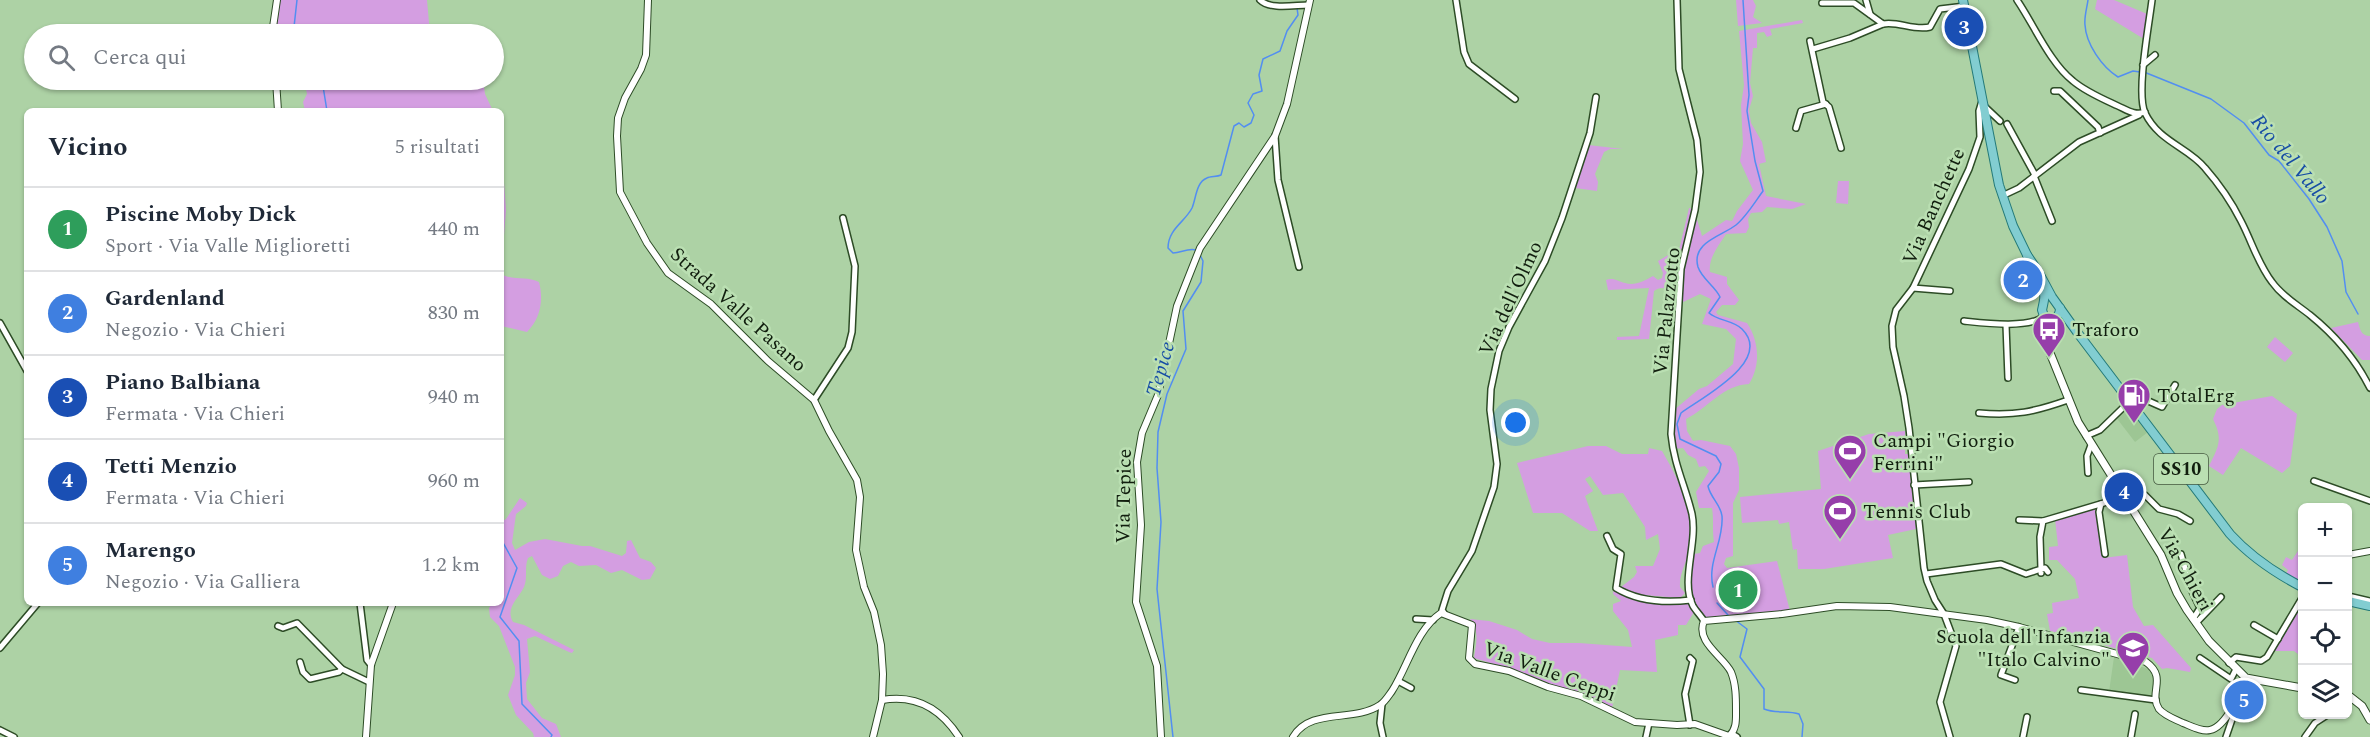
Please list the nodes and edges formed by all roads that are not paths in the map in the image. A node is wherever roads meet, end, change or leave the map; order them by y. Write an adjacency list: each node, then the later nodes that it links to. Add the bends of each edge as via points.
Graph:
1 (277, 0): 13 (street)
2 (648, 0): 53 (street, Strada Valle Pasano, via 646,55 618,118 622,196 668,273 711,304 768,362)
3 (1260, 0): 9 (street, via 1270,5)
4 (1456, 0): 22 (street, via 1469,64)
5 (1677, 0): 78 (street, Via Palazzotto, via 1679,69 1697,141 1700,172 1681,269 1671,434 1673,458 1693,525)
6 (1866, 0): 12 (street)
7 (2017, 0): 26 (street, via 2071,80 2130,112)
8 (2152, 0): 18 (street)
9 (1309, 3): 31 (street, Via Tepice, via 1287,104)
10 (1822, 3): 12 (street, via 1854,3)
11 (1964, 3): 14 (street, via 1940,9 1930,27 1920,30); 23 (main road, Via Chieri)
12 (1871, 15): 14 (street)
13 (273, 24)
14 (1883, 24): 16 (street)
15 (1810, 41): 16 (street)
16 (1813, 49): 24 (street)
17 (2156, 55): 18 (street)
18 (2143, 65): 26 (street)
19 (277, 90): 25 (street)
20 (2054, 91): 30 (street, via 2060,91)
21 (1596, 97): 85 (street, Via dell'Olmo, via 1590,134 1562,219 1545,261 1505,335 1496,362 1490,410 1497,464 1494,487 1472,551 1448,591)
22 (1515, 99)
23 (1982, 103): 27 (street); 34 (main road, Via Chieri); 39 (street, Via Banchette, via 1980,137 1969,169)
24 (1826, 104): 29 (street, via 1801,111); 32 (street)
25 (278, 108)
26 (2142, 113): 30 (street); 52 (street, via 2171,144 2206,169 2242,222 2270,280 2347,349)
27 (2000, 121)
28 (2007, 124): 33 (street)
29 (1796, 128)
30 (2100, 133): 33 (street, via 2079,142)
31 (1275, 136): 38 (street, via 1278,180); 127 (street, Via Tepice, via 1200,248 1177,306 1158,395 1142,433 1137,462 1141,525 1136,602 1157,666)
32 (1841, 148)
33 (2034, 175): 34 (street); 36 (street)
34 (2002, 196): 37 (main road, Via Chieri)
35 (843, 218): 53 (street, via 855,266 852,332 848,348)
36 (2052, 221)
37 (2027, 255): 41 (main road, Via Chieri); 42 (main road, Via Chieri, via 2044,290)
38 (1299, 267)
39 (1913, 288): 40 (street, Via Banchette); 62 (street, Via Banchette, via 1896,310 1892,326)
40 (1950, 291)
41 (2058, 305): 42 (main road); 43 (main road, via 2059,315); 47 (main road, Via Chieri)
42 (2044, 311): 43 (main road); 46 (street, via 2042,319); 48 (main road, Via Chieri, via 2044,336)
43 (2054, 319): 47 (main road); 48 (main road, Via Chieri, via 2047,334)
44 (1964, 321): 46 (street)
45 (0, 323): 49 (street)
46 (2006, 325): 50 (street)
47 (2077, 332): 55 (main road, SS10)
48 (2050, 352): 54 (main road, Via Chieri)
49 (24, 366)
50 (2008, 378)
51 (2175, 385): 55 (street, via 2162,407 2137,396)
52 (2370, 388)
53 (814, 400): 112 (street, via 857,480 860,496 856,550 880,645)
54 (2068, 400): 56 (street, via 2030,413); 57 (main road, Via Chieri)
55 (2128, 401): 57 (street, via 2100,430); 75 (main road, SS10, via 2241,546 2268,568)
56 (1979, 413)
57 (2086, 436): 58 (main road, Via Chieri)
58 (2091, 445): 59 (street); 63 (main road, Via Chieri)
59 (2088, 473)
60 (2314, 481): 64 (street)
61 (1969, 482): 62 (street)
62 (1914, 485): 74 (street, Via Banchette)
63 (2126, 500): 65 (street); 68 (street, via 2145,495 2156,508); 90 (main road, Via Chieri, via 2161,555)
64 (2370, 501)
65 (2101, 504): 67 (street); 71 (street)
66 (2019, 520): 67 (street)
67 (2043, 520): 74 (street, via 2043,571 2026,574 2001,564)
68 (2190, 521)
69 (1607, 536): 78 (street, via 1613,549 1621,554 1616,588 1632,597 1671,602)
70 (2370, 551): 73 (street)
71 (2105, 554)
72 (2181, 554): 90 (street, via 2200,608)
73 (2352, 554)
74 (1926, 574): 86 (street, Via Banchette)
75 (2298, 585)
76 (2221, 597): 90 (street)
77 (2352, 597): 80 (street)
78 (1691, 600): 89 (street, Via Palazzotto)
79 (2352, 602): 80 (main road)
80 (2370, 604)
81 (2298, 605): 94 (street)
82 (35, 606): 95 (street)
83 (360, 606): 100 (street, via 367,660)
84 (392, 606): 100 (street)
85 (1444, 613): 88 (street); 119 (street, Via Valle Ceppi, via 1472,625 1469,658 1475,664 1519,674 1581,696 1635,722)
86 (1944, 614): 89 (street, via 1837,606); 93 (street); 131 (street, Via Banchette, via 1956,646 1940,702)
87 (1416, 619): 88 (street)
88 (1433, 620): 105 (street, via 1418,640)
89 (1704, 621): 122 (street, via 1710,647 1724,660 1734,679 1736,721)
90 (2194, 621): 99 (main road, Via Chieri)
91 (2254, 625): 94 (street)
92 (278, 626): 101 (street, via 299,625)
93 (2019, 627): 104 (street, via 2001,675); 113 (street, via 2146,662 2158,677)
94 (2278, 639): 99 (street, via 2264,660 2236,657)
95 (0, 648)
96 (1690, 658): 120 (street, via 1685,694)
97 (2200, 658): 102 (street, via 2231,679)
98 (300, 662): 101 (street, via 310,679)
99 (2229, 663): 102 (main road, Via Chieri)
100 (371, 665): 106 (street)
101 (342, 669): 106 (street)
102 (2236, 669): 103 (main road, Via Chieri)
103 (2246, 678): 107 (main road, Via Chieri); 110 (street)
104 (2014, 680)
105 (1398, 681): 108 (street); 114 (street)
106 (369, 682): 124 (street)
107 (2298, 687)
108 (1411, 688)
109 (2081, 690): 113 (street)
110 (2240, 697): 113 (street, via 2218,726 2204,731 2166,716); 134 (street)
111 (2352, 698): 118 (main road)
112 (882, 700): 125 (street); 126 (street, via 916,700 939,712)
113 (2156, 700)
114 (1382, 704): 128 (street, via 1358,714 1310,721); 129 (street)
115 (2135, 714): 133 (street)
116 (2027, 717): 132 (street)
117 (2321, 719): 135 (street)
118 (2370, 720)
119 (1649, 723): 120 (street, Via Valle Ceppi); 130 (street)
120 (1690, 725): 122 (street, Via Valle Ceppi)
121 (0, 730): 123 (street)
122 (1732, 736)
123 (14, 737)
124 (366, 737)
125 (873, 737)
126 (959, 737)
127 (1161, 737)
128 (1293, 737)
129 (1383, 737)
130 (1646, 737)
131 (1950, 737)
132 (2024, 737)
133 (2131, 737)
134 (2226, 737)
135 (2306, 737)

